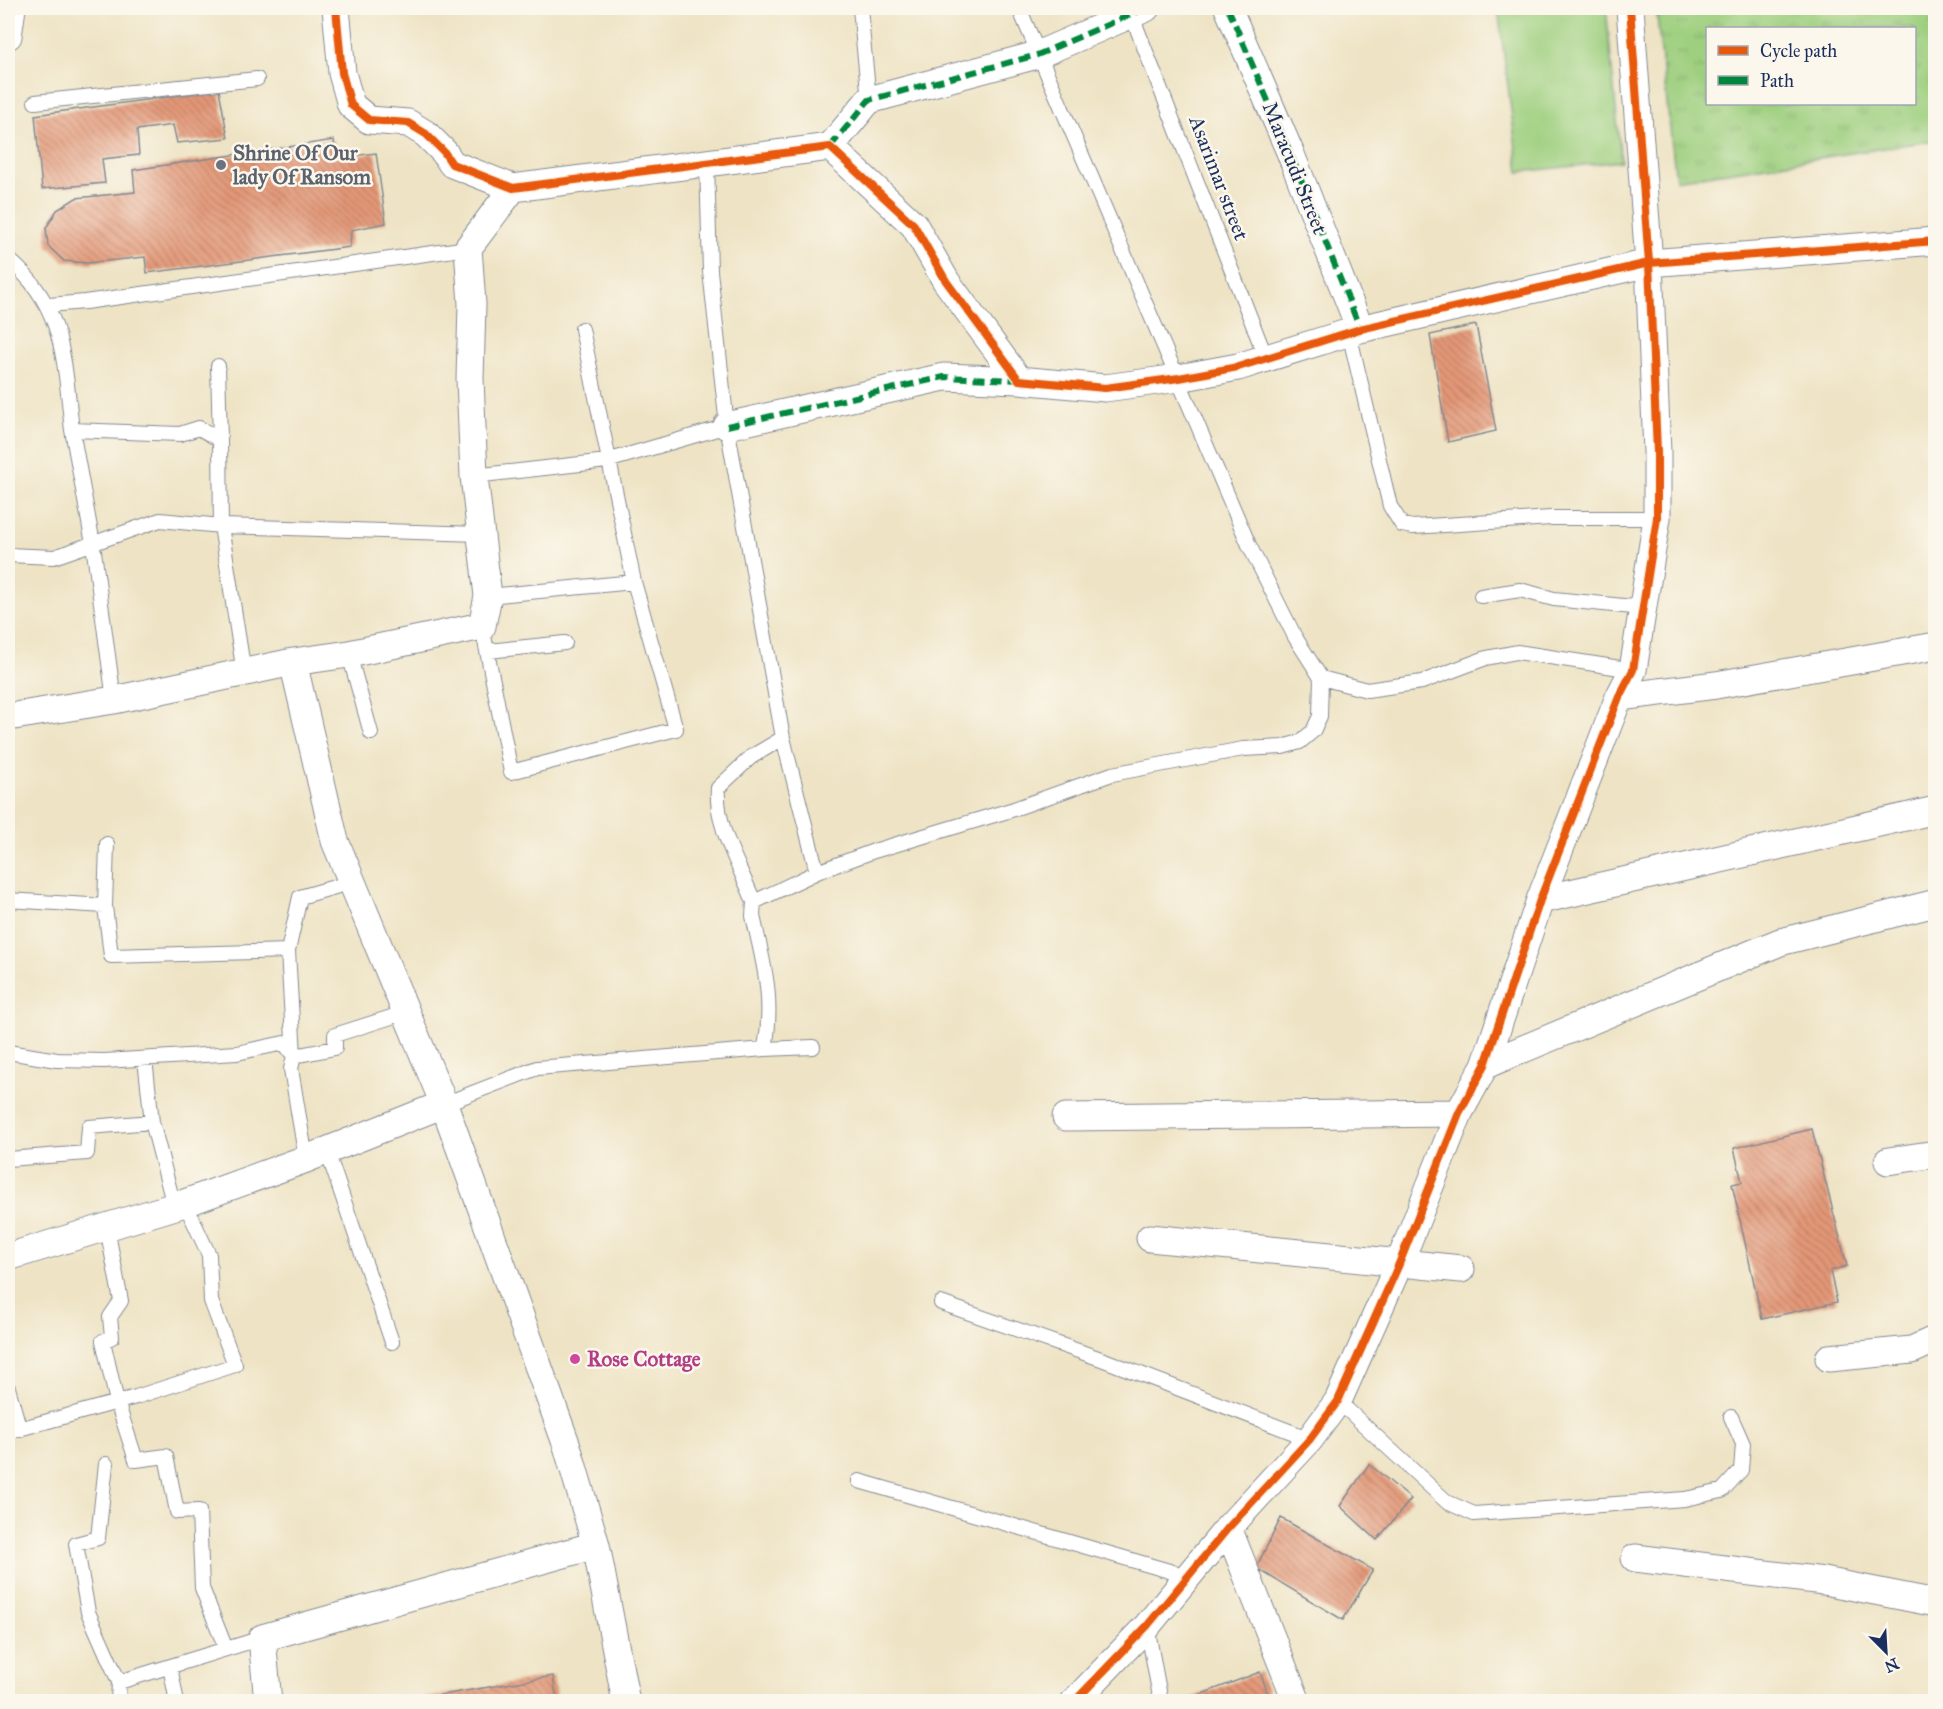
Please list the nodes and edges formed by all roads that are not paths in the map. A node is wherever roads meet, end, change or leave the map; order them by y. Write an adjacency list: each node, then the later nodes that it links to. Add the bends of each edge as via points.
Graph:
1 (12, 8): 8 (street)
2 (336, 8): 15 (street, via 342,73 351,105 369,120 408,123 426,134 452,164)
3 (860, 8): 11 (lane)
4 (1019, 8): 9 (lane)
5 (1228, 8): 22 (street, Maracudi Street, via 1290,152)
6 (1630, 8): 19 (street)
7 (1136, 10): 9 (street); 23 (lane, Asarimar street)
8 (8, 36)
9 (1037, 55): 11 (street); 25 (lane)
10 (257, 79): 12 (lane)
11 (869, 100): 13 (street)
12 (35, 102)
13 (830, 147): 14 (street); 26 (street, via 914,225 946,281)
14 (707, 162): 15 (street); 27 (lane, via 710,271)
15 (513, 188): 17 (street)
16 (1935, 241): 19 (street)
17 (468, 248): 20 (lane); 31 (street)
18 (8, 259): 20 (lane)
19 (1649, 263): 22 (street); 32 (street)
20 (49, 305): 28 (lane, via 62,344)
21 (582, 329): 30 (lane)
22 (1354, 331): 23 (street); 32 (lane, via 1389,506 1402,525)
23 (1266, 358): 25 (street, via 1238,368)
24 (218, 366): 29 (lane)
25 (1179, 378): 26 (street, via 1105,388); 48 (lane, via 1249,545 1295,637)
26 (1019, 380): 27 (street, via 944,378)
27 (727, 426): 30 (lane); 53 (lane)
28 (72, 430): 29 (lane, via 180,434 199,428); 35 (lane)
29 (220, 440): 33 (lane)
30 (607, 461): 31 (lane); 37 (lane)
31 (474, 476): 34 (street)
32 (1657, 518): 40 (street)
33 (221, 525): 34 (lane); 35 (lane, via 159,520); 47 (lane)
34 (480, 534): 38 (street)
35 (93, 544): 36 (lane, via 54,556); 50 (lane)
36 (8, 555)
37 (634, 582): 38 (lane); 41 (lane, via 676,729 511,772)
38 (488, 596): 41 (street)
39 (1481, 596): 40 (lane, via 1520,590 1554,599)
40 (1643, 608): 46 (street)
41 (485, 639): 42 (lane); 44 (street)
42 (565, 643)
43 (1935, 646): 49 (street, via 1716,685)
44 (349, 654): 45 (street); 52 (lane)
45 (293, 662): 47 (street); 57 (street, via 335,841)
46 (1634, 670): 48 (lane, via 1516,652 1486,658 1422,682 1367,690); 49 (street)
47 (244, 673): 50 (street)
48 (1321, 678): 56 (lane, via 1320,716 1313,731 1300,742 1112,774)
49 (1619, 697): 59 (street)
50 (114, 700): 51 (street)
51 (8, 717)
52 (371, 733)
53 (783, 738): 56 (lane); 60 (lane, via 752,757 718,788 721,821)
54 (1935, 810): 59 (street)
55 (106, 844): 62 (lane)
56 (817, 872): 60 (lane)
57 (352, 882): 63 (lane, via 300,897); 64 (street)
58 (8, 900): 62 (lane)
59 (1540, 900): 70 (street)
60 (754, 902): 66 (lane, via 753,916 770,1000)
61 (1935, 903): 70 (street, via 1780,942)
62 (105, 906): 63 (lane, via 111,956)
63 (288, 951): 68 (lane)
64 (407, 1012): 68 (lane, via 334,1035 334,1048); 71 (street)
65 (813, 1047): 66 (lane)
66 (765, 1049): 71 (lane, via 537,1068)
67 (8, 1052): 69 (lane, via 57,1060)
68 (294, 1056): 69 (lane, via 284,1043 237,1053); 76 (lane, via 291,1069)
69 (145, 1059): 74 (lane)
70 (1485, 1065): 72 (street)
71 (444, 1104): 76 (street); 98 (street, via 567,1446)
72 (1460, 1113): 73 (street); 83 (street)
73 (1066, 1117)
74 (152, 1122): 77 (lane, via 89,1127 87,1153); 79 (lane)
75 (1935, 1154): 78 (street)
76 (316, 1155): 79 (street); 87 (lane)
77 (8, 1159)
78 (1888, 1161)
79 (180, 1205): 80 (street); 91 (lane, via 209,1255 211,1301 235,1365)
80 (107, 1228): 82 (street); 91 (lane, via 121,1301 110,1317 112,1337 103,1341)
81 (1150, 1238): 83 (street)
82 (8, 1257)
83 (1399, 1264): 84 (street); 90 (street)
84 (1461, 1269)
85 (940, 1303): 94 (lane, via 1104,1360)
86 (1935, 1339): 88 (street, via 1912,1350)
87 (392, 1342)
88 (1829, 1358)
89 (8, 1388): 93 (lane)
90 (1338, 1401): 92 (lane, via 1446,1502 1474,1514 1685,1499 1722,1491 1741,1470 1743,1444); 94 (street)
91 (117, 1402): 93 (lane); 104 (lane, via 136,1460 166,1456 177,1512 198,1511 202,1588)
92 (1731, 1417)
93 (14, 1431)
94 (1310, 1439): 97 (street)
95 (106, 1464): 106 (lane, via 98,1538 76,1544 88,1612)
96 (859, 1482): 100 (lane)
97 (1228, 1528): 100 (street); 113 (street)
98 (596, 1545): 103 (street); 110 (street)
99 (1635, 1558): 101 (street, via 1824,1581)
100 (1190, 1577): 102 (street)
101 (1935, 1603)
102 (1147, 1626): 111 (street); 112 (lane)
103 (262, 1638): 104 (lane); 109 (street)
104 (226, 1649): 105 (lane)
105 (170, 1666): 106 (lane); 108 (lane)
106 (119, 1682): 107 (lane)
107 (118, 1701)
108 (177, 1701)
109 (268, 1701)
110 (626, 1701)
111 (1074, 1701)
112 (1161, 1701)
113 (1297, 1701)

